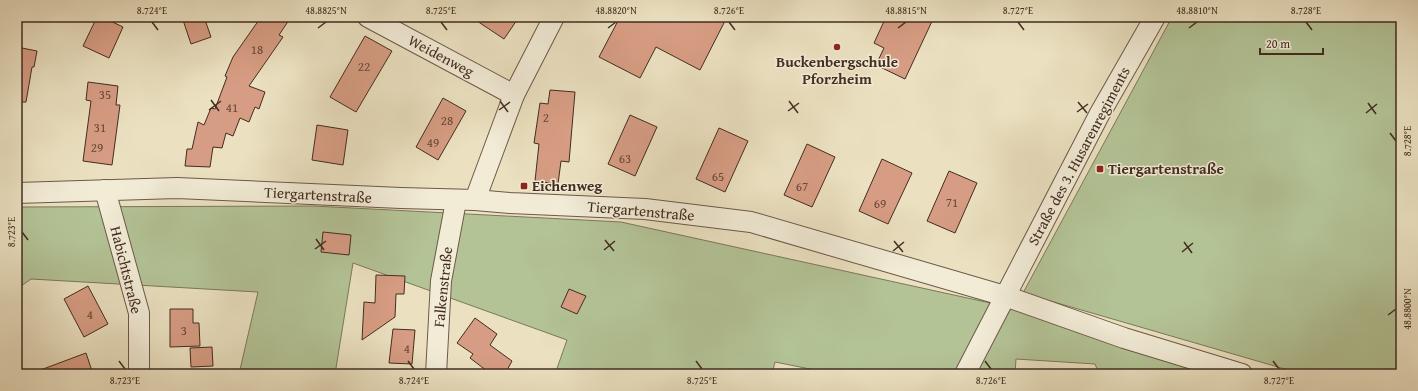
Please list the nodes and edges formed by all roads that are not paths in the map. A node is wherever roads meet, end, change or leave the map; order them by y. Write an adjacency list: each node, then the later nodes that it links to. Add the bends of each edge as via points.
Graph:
1 (368, 17): 4 (street, Weidenweg)
2 (554, 17): 4 (street)
3 (1155, 17): 8 (street, Straße des 3. Husarenregiments, via 1110,95)
4 (514, 95): 7 (street)
5 (105, 190): 6 (street, Tiergartenstraße); 7 (street, Tiergartenstraße, via 177,188); 9 (street, Habichtstraße, via 139,312)
6 (17, 193)
7 (465, 200): 8 (street, Tiergartenstraße, via 645,209 750,222); 10 (street, Falkenstraße, via 441,281)
8 (1005, 296): 11 (street, Straße des 3. Husarenregiments); 12 (street, Tiergartenstraße, via 1124,338)
9 (139, 374)
10 (436, 374)
11 (965, 374)
12 (1242, 374)

